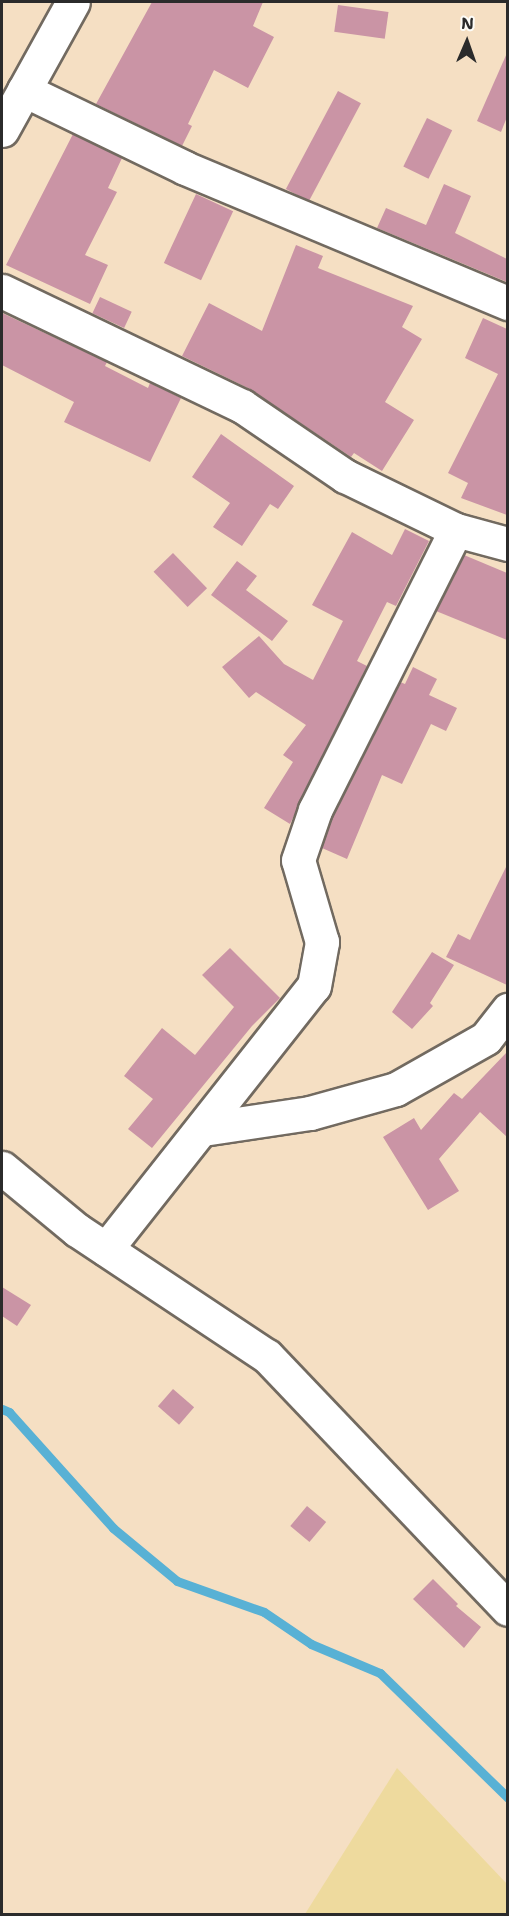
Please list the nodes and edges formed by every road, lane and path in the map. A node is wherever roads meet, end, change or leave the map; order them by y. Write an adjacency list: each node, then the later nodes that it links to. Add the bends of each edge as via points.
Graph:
1 (73, 2): 2 (street)
2 (24, 90): 3 (street); 5 (street, via 185,168)
3 (2, 130)
4 (2, 291): 6 (street, via 242,406 345,476)
5 (507, 303)
6 (456, 530): 7 (street); 9 (street, via 315,810 298,860 322,942 314,986)
7 (507, 544)
8 (507, 1010): 9 (street, via 486,1038 396,1089 310,1113)
9 (203, 1129): 11 (street)
10 (2, 1168): 11 (street)
11 (106, 1249): 12 (street, via 267,1356)
12 (507, 1609)

